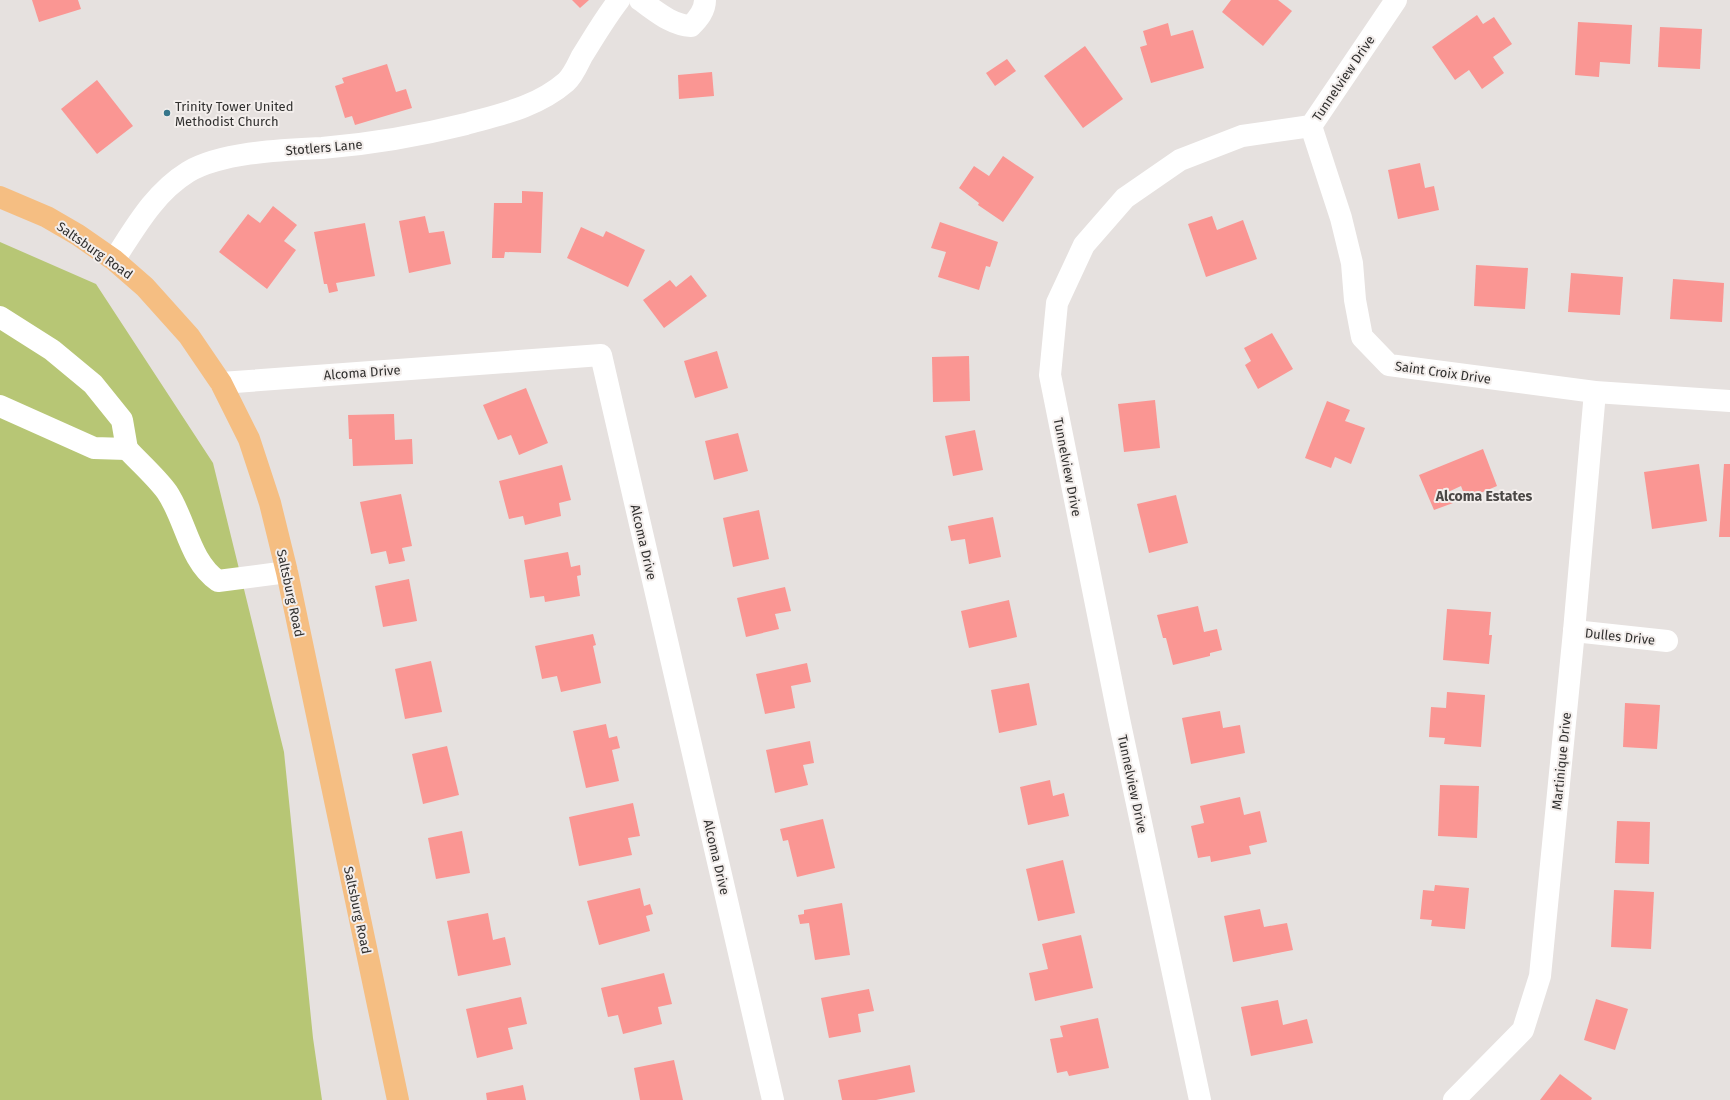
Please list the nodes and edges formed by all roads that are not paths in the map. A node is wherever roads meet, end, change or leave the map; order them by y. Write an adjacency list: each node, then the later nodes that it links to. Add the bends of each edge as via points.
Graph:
1 (619, 0): 7 (street, Stotlers Lane, via 606,16 567,81 538,102 501,115 419,136 214,161 188,172 167,188 143,214)
2 (640, 0): 3 (street, via 668,20 681,26 691,26 700,17)
3 (705, 0)
4 (1396, 0): 5 (street, Tunnelview Drive)
5 (1310, 126): 10 (street, Saint Croix Drive, via 1341,218 1352,263 1362,337 1389,365); 19 (street, Tunnelview Drive, via 1242,136 1180,160 1125,198 1084,245 1057,304 1050,375 1119,720)
6 (0, 197): 7 (main road, Saltsburg Road, via 47,217)
7 (114, 260): 9 (main road, Saltsburg Road, via 145,287 184,330)
8 (0, 317): 13 (street, via 52,350 92,384 122,420)
9 (221, 383): 14 (main road, Saltsburg Road, via 249,439 270,503); 18 (street, Alcoma Drive, via 601,355)
10 (1595, 392): 11 (street, Saint Croix Drive); 15 (street, Martinique Drive)
11 (1730, 401)
12 (0, 406): 13 (street, via 94,448)
13 (127, 449): 14 (street, via 166,491 180,515 199,561 209,575 218,581)
14 (287, 572): 17 (main road, Saltsburg Road)
15 (1574, 631): 16 (street, Dulles Drive); 20 (street, Martinique Drive, via 1540,976 1523,1030)
16 (1666, 641)
17 (398, 1100)
18 (773, 1100)
19 (1200, 1100)
20 (1454, 1100)

